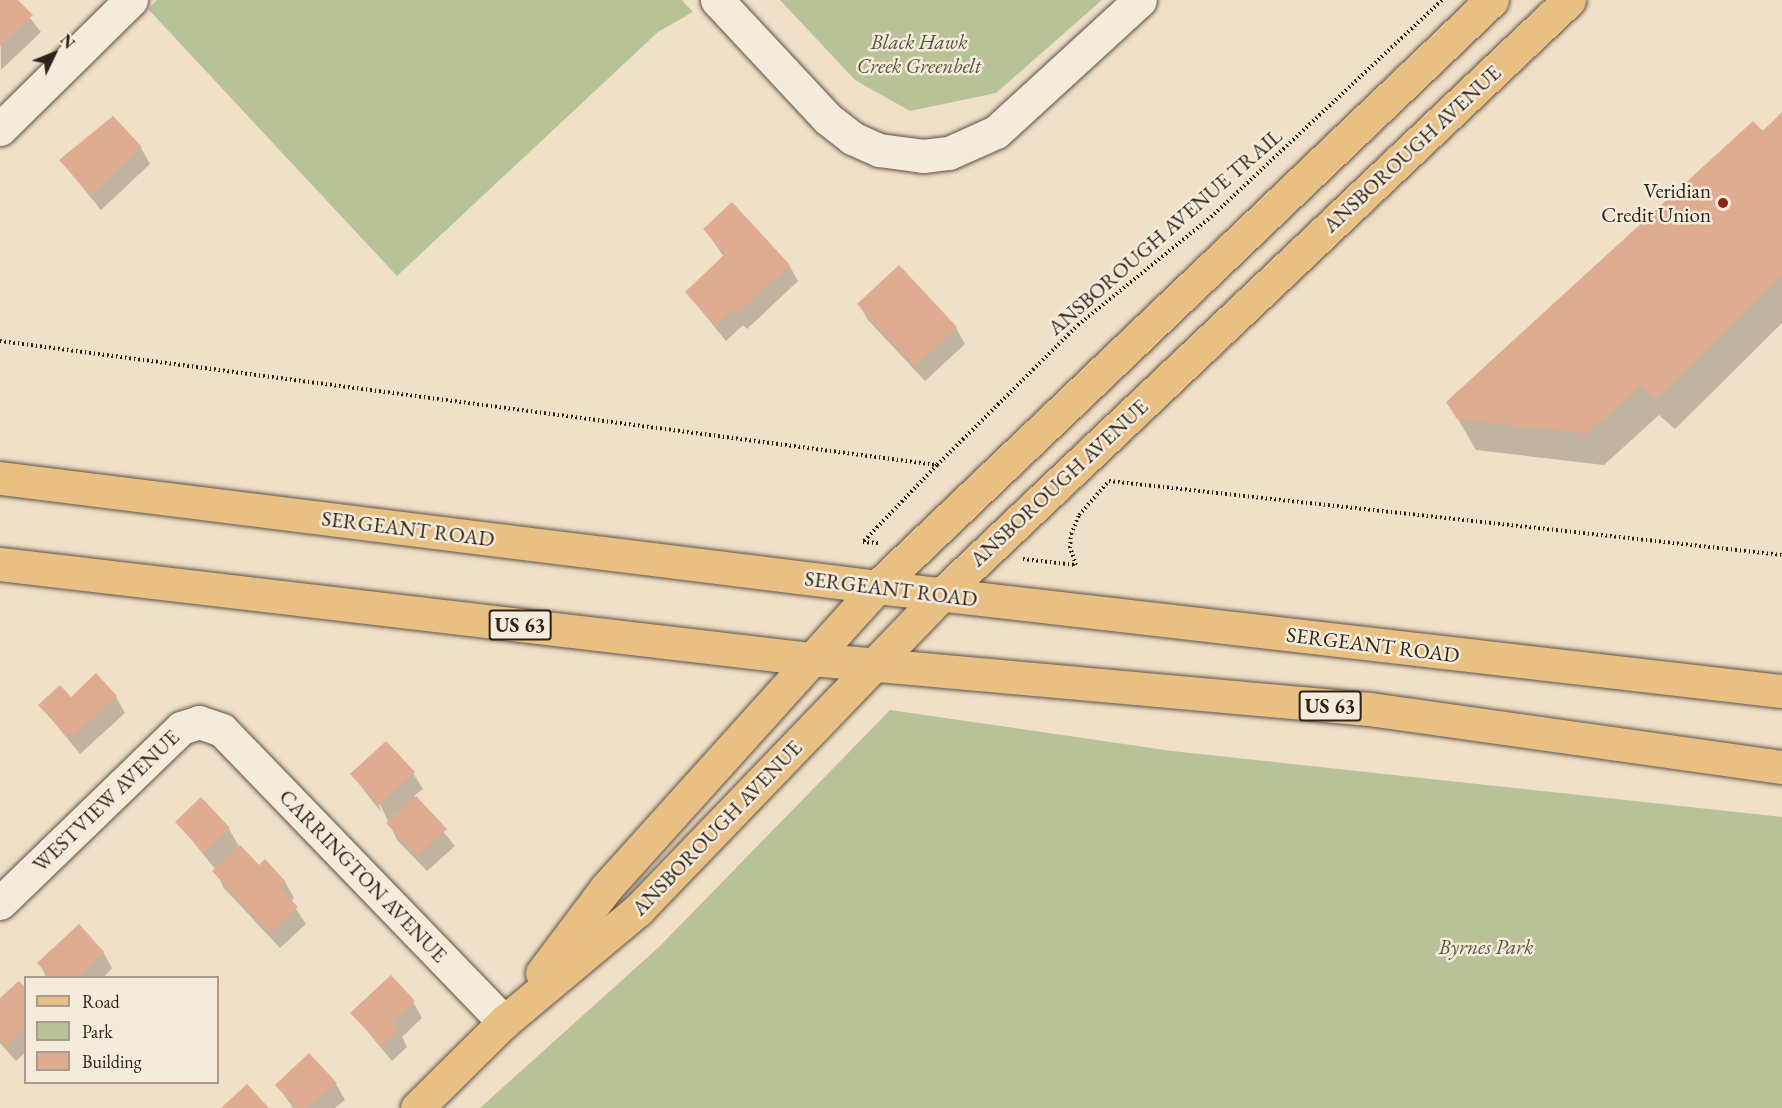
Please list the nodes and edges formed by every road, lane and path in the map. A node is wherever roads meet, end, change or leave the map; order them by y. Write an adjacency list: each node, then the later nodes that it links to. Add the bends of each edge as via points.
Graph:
1 (717, 0): 2 (street, via 828,119 852,138 901,155 949,153 974,144 1013,119)
2 (1140, 0)
3 (1442, 0): 9 (path, ANSBOROUGH AVENUE TRAIL, via 1211,218 1078,325)
4 (1491, 0): 15 (main road, ANSBOROUGH AVENUE)
5 (1569, 0): 16 (main road, ANSBOROUGH AVENUE)
6 (124, 2): 7 (street)
7 (0, 129)
8 (0, 341): 9 (path)
9 (937, 465): 11 (path, ANSBOROUGH AVENUE TRAIL, via 863,542)
10 (0, 478): 15 (main road, SERGEANT ROAD)
11 (880, 544)
12 (1782, 555): 13 (path, via 1109,481 1079,515 1071,534 1070,548 1076,565)
13 (1061, 563)
14 (0, 564): 17 (main road, US 63)
15 (877, 587): 16 (main road, SERGEANT ROAD); 17 (main road, ANSBOROUGH AVENUE)
16 (941, 595): 18 (main road, ANSBOROUGH AVENUE); 19 (main road, SERGEANT ROAD)
17 (811, 659): 18 (main road, US 63); 23 (main road, ANSBOROUGH AVENUE, via 606,888)
18 (875, 665): 21 (main road, US 63, via 1369,709); 23 (main road, ANSBOROUGH AVENUE, via 638,910)
19 (1782, 691)
20 (222, 730): 22 (street, WESTVIEW AVENUE, via 199,722 181,728); 23 (street, CARRINGTON AVENUE)
21 (1782, 767)
22 (0, 903)
23 (504, 1022): 24 (main road, ANSBOROUGH AVENUE)
24 (417, 1108)

